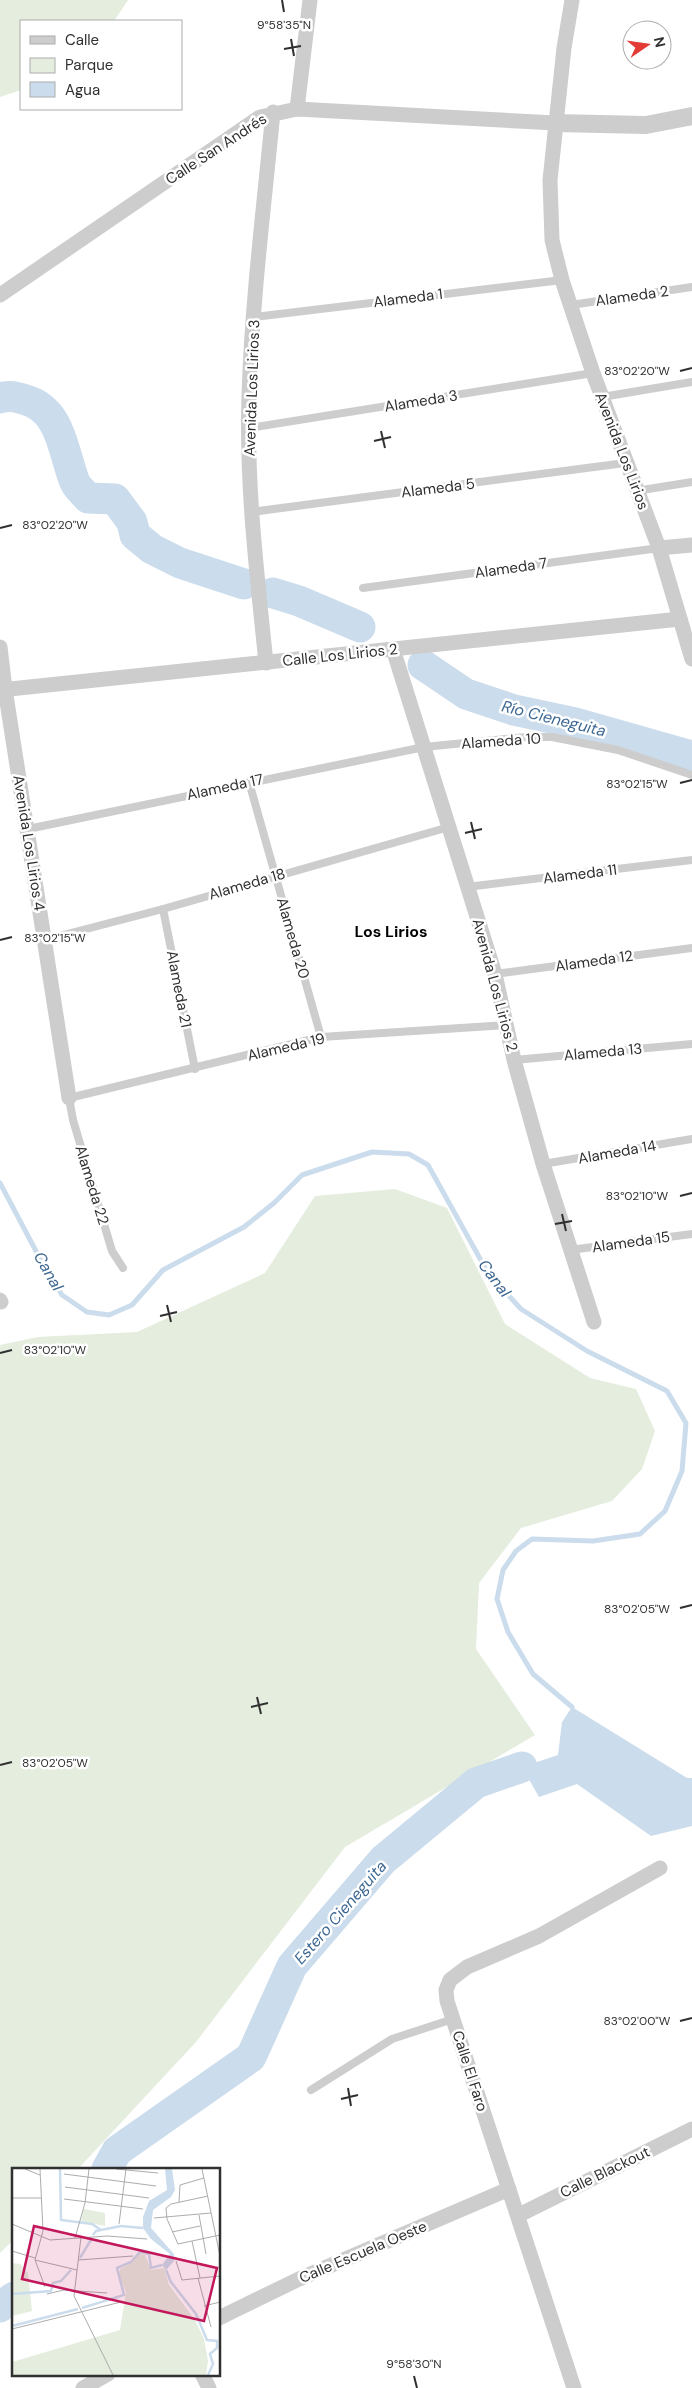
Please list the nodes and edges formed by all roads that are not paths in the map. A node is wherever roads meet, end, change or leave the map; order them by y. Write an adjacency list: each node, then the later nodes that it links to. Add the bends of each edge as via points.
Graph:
1 (310, 0): 3 (street)
2 (572, 0): 6 (street, Avenida Los Lirios)
3 (297, 108): 4 (street, Calle San Andrés); 6 (street, Calle San Andrés)
4 (273, 112): 9 (street, Calle San Andrés); 11 (street, Avenida Los Lirios 3)
5 (692, 116): 6 (street, via 646,125)
6 (555, 123): 7 (street, Avenida Los Lirios, via 550,180 552,240)
7 (562, 280): 10 (street, Avenida Los Lirios); 11 (lane, Alameda 1)
8 (692, 287): 10 (lane, Alameda 2)
9 (0, 295)
10 (571, 305): 12 (street, Avenida Los Lirios)
11 (254, 317): 15 (street, Avenida Los Lirios 3)
12 (593, 374): 14 (street, Avenida Los Lirios); 15 (lane, Alameda 3)
13 (692, 382): 14 (lane)
14 (602, 397): 16 (street, Avenida Los Lirios)
15 (249, 428): 19 (street, Avenida Los Lirios 3)
16 (626, 463): 18 (street, Avenida Los Lirios); 19 (lane, Alameda 5)
17 (692, 482): 18 (lane)
18 (636, 491): 21 (street, Avenida Los Lirios)
19 (251, 512): 27 (street, Avenida Los Lirios 3)
20 (692, 545): 21 (street)
21 (658, 548): 22 (lane, Alameda 7); 23 (street, Avenida Los Lirios)
22 (363, 588)
23 (680, 619): 25 (street, Calle Los Lirios 2); 26 (street, Avenida Los Lirios)
24 (0, 646): 28 (street, Avenida Los Lirios 4)
25 (393, 649): 27 (street, Calle Los Lirios 2); 29 (street, Avenida Los Lirios 2)
26 (692, 659)
27 (266, 663): 28 (street, Calle Los Lirios 2)
28 (2, 689): 33 (street, Avenida Los Lirios 4)
29 (424, 747): 30 (lane, Alameda 10, via 552,737 618,750); 31 (lane, Alameda 17); 32 (street, Avenida Los Lirios 2)
30 (692, 775)
31 (249, 782): 33 (lane, Alameda 17); 35 (lane, Alameda 20)
32 (449, 828): 35 (lane, Alameda 18); 36 (street, Avenida Los Lirios 2)
33 (28, 829): 38 (street, Avenida Los Lirios 4)
34 (692, 860): 36 (lane, Alameda 11)
35 (276, 876): 37 (lane, Alameda 18); 42 (lane, Alameda 20)
36 (467, 888): 40 (street, Avenida Los Lirios 2)
37 (163, 909): 38 (lane, Alameda 18); 45 (lane, Alameda 21)
38 (44, 940): 46 (street, Avenida Los Lirios 4)
39 (692, 948): 40 (lane, Alameda 12)
40 (495, 974): 41 (street, Avenida Los Lirios 2)
41 (507, 1025): 42 (lane, Alameda 19); 44 (street, Avenida Los Lirios 2)
42 (321, 1037): 45 (lane, Alameda 19)
43 (692, 1044): 44 (lane, Alameda 13)
44 (514, 1060): 48 (street, Avenida Los Lirios 2)
45 (195, 1069): 46 (lane, Alameda 19)
46 (69, 1098): 51 (lane, Alameda 22, via 112,1251)
47 (692, 1139): 48 (lane, Alameda 14)
48 (542, 1164): 50 (street, Avenida Los Lirios 2)
49 (692, 1234): 50 (lane, Alameda 15)
50 (570, 1250): 52 (street, Avenida Los Lirios 2)
51 (123, 1268)
52 (594, 1322)
53 (660, 1868): 54 (street, Calle El Faro, via 539,1936 457,1974 446,1990)
54 (453, 2019): 55 (lane, via 392,2039); 57 (street, Calle El Faro)
55 (311, 2090)
56 (692, 2129): 58 (street, Calle Blackout)
57 (509, 2189): 58 (street, Calle El Faro); 59 (street, Calle Escuela Oeste, via 299,2279)
58 (519, 2215): 64 (street, Calle El Faro)
59 (220, 2318)
60 (104, 2376): 62 (street)
61 (203, 2376): 63 (street)
62 (83, 2388)
63 (209, 2388)
64 (574, 2388)

